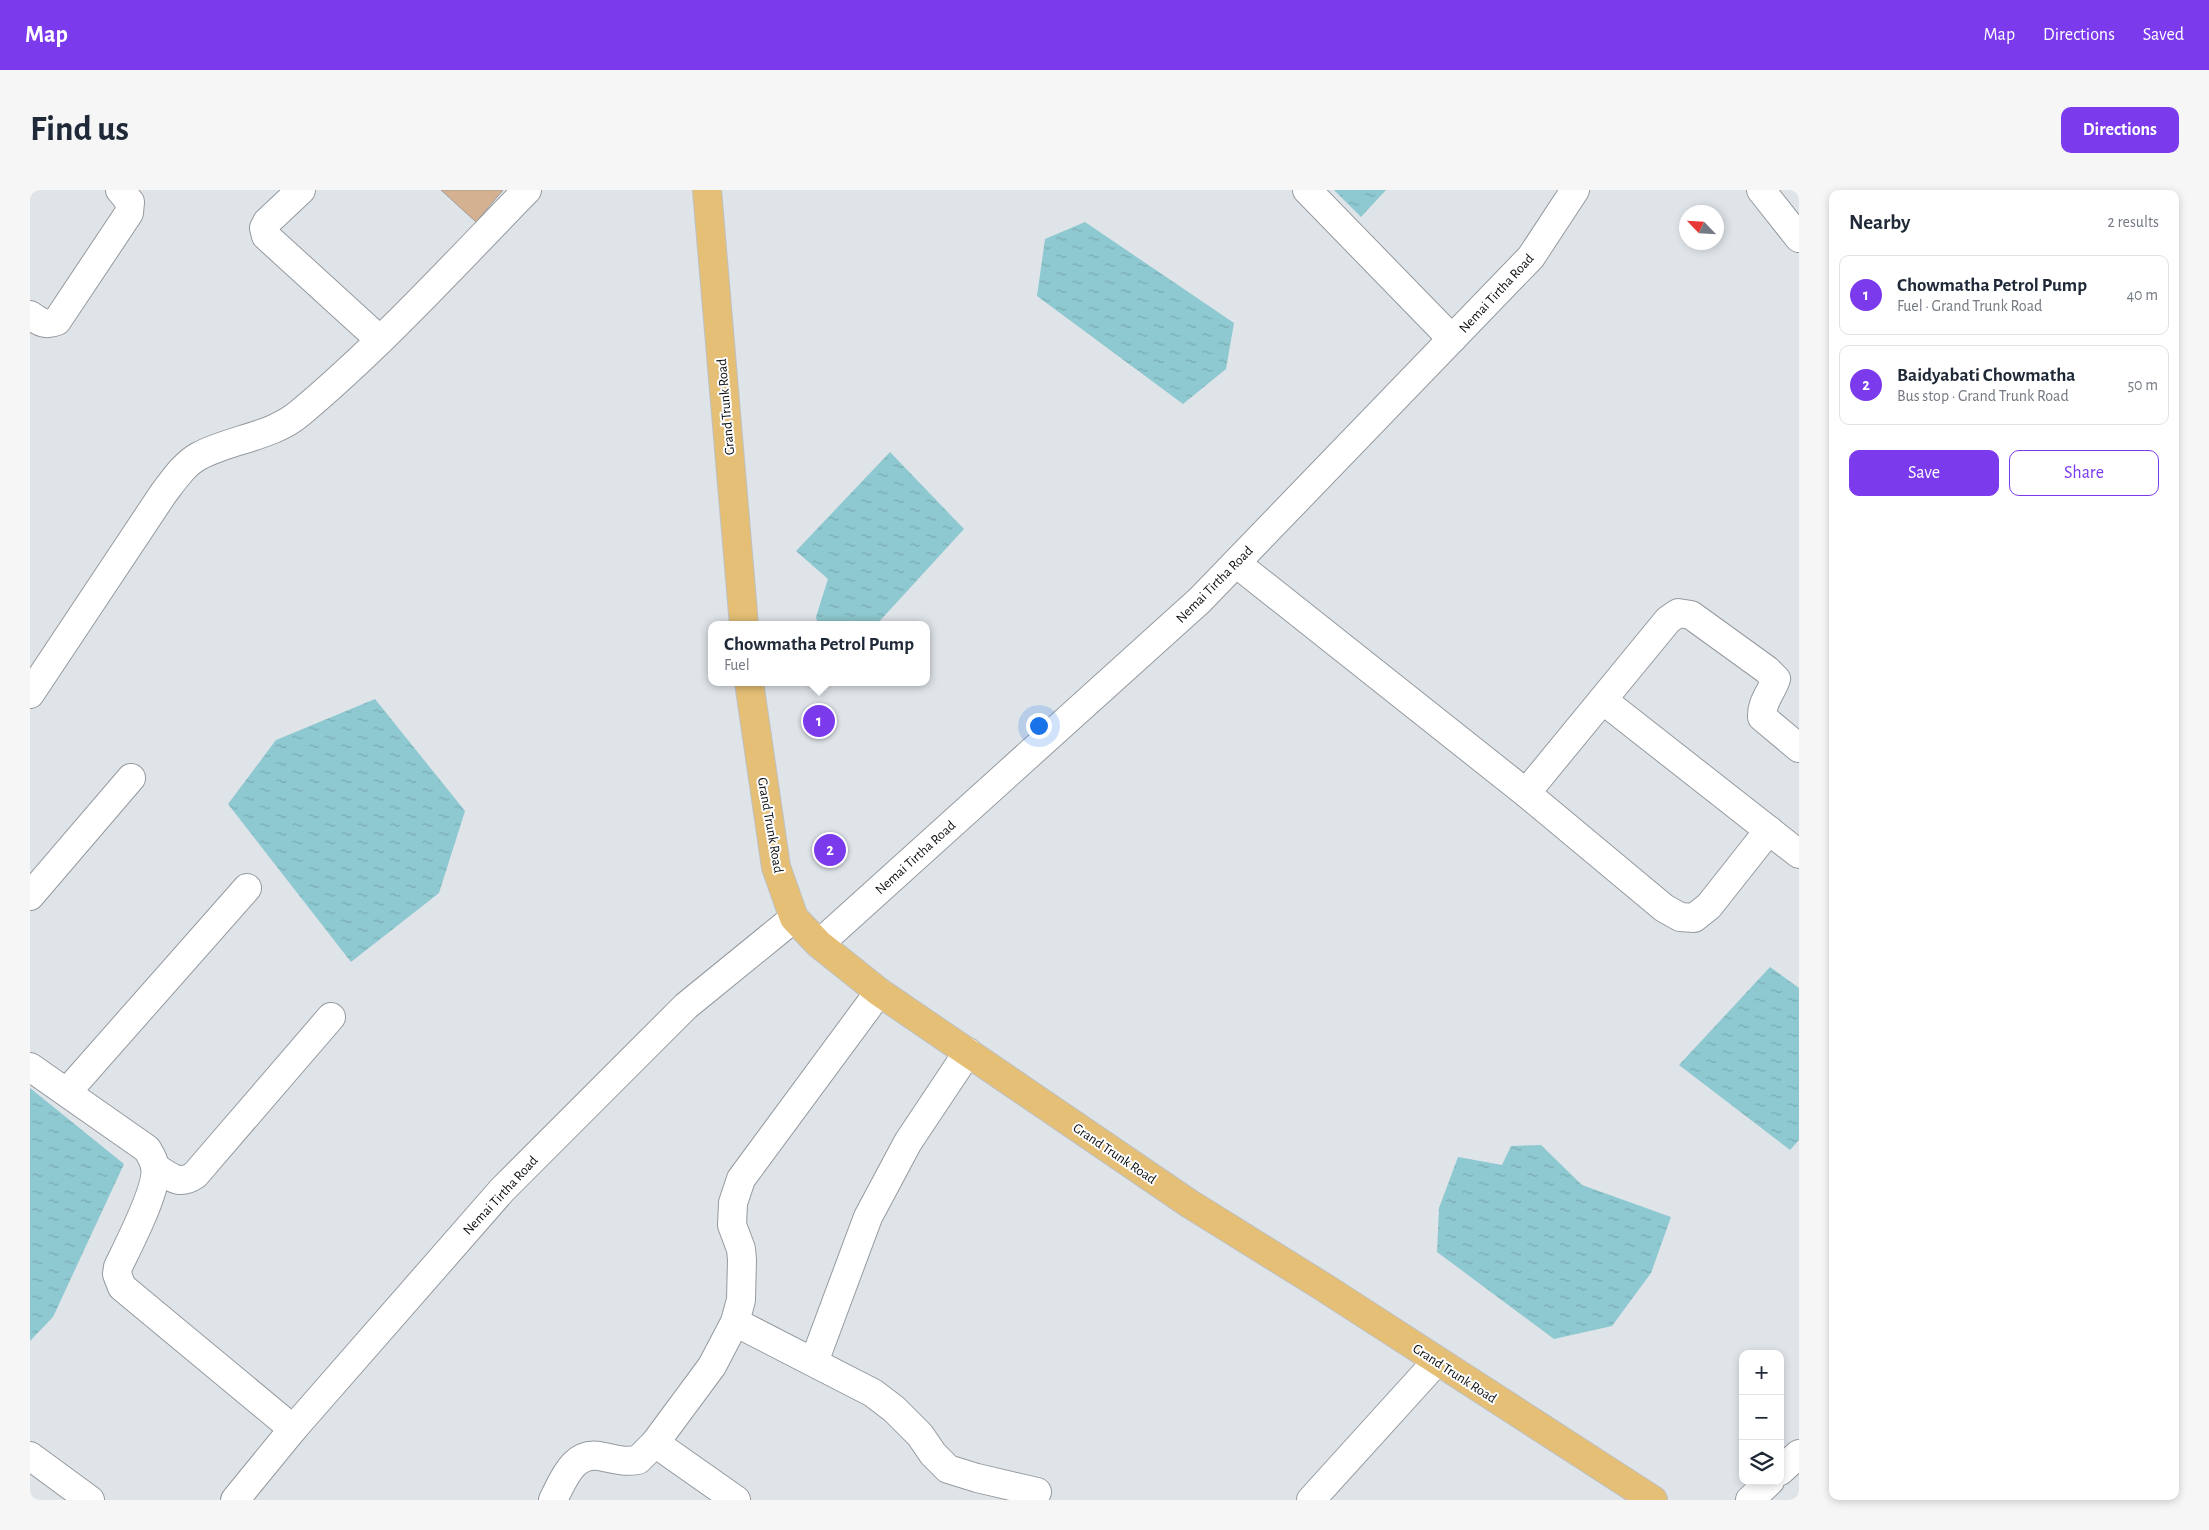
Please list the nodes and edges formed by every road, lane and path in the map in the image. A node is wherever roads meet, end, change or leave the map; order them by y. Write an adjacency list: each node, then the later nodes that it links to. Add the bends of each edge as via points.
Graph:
1 (120, 190): 9 (street, via 130,202 129,213 56,321 47,324)
2 (301, 190): 11 (street, via 266,222 266,236)
3 (527, 190): 11 (street)
4 (707, 190): 13 (main road, Grand Trunk Road)
5 (1307, 190): 10 (street)
6 (1575, 190): 10 (street, Nemai Tirtha Road, via 1532,257)
7 (1761, 190): 8 (street)
8 (1799, 238)
9 (30, 314)
10 (1452, 339): 12 (street, Nemai Tirtha Road)
11 (380, 340): 15 (street, via 288,422 198,456 186,465 163,494)
12 (1236, 563): 19 (street); 25 (street, Nemai Tirtha Road, via 1200,600)
13 (744, 621)
14 (750, 686): 24 (main road, Grand Trunk Road, via 776,867)
15 (30, 694)
16 (1604, 701): 17 (street, via 1668,620 1678,613 1691,615 1776,680 1761,706 1762,717); 19 (street); 20 (street)
17 (1799, 748)
18 (131, 778): 23 (street)
19 (1526, 793): 20 (street, via 1664,908 1680,917 1694,918 1709,906)
20 (1768, 830): 21 (street)
21 (1799, 854)
22 (247, 888): 30 (street)
23 (30, 896)
24 (794, 918): 25 (main road, Grand Trunk Road); 35 (street, Nemai Tirtha Road, via 686,1006 502,1190)
25 (819, 944): 26 (main road, Grand Trunk Road)
26 (879, 992): 28 (main road, Grand Trunk Road); 32 (street, via 741,1180 733,1203 732,1225 742,1260 741,1300)
27 (331, 1017): 31 (street, via 195,1175 182,1181)
28 (968, 1052): 33 (main road, Grand Trunk Road, via 1190,1204); 34 (street, via 908,1142 872,1210)
29 (30, 1067): 30 (street)
30 (67, 1092): 31 (street, via 147,1149)
31 (156, 1168): 35 (street, via 152,1190 118,1267 118,1280 128,1294)
32 (735, 1322): 34 (street); 36 (street, via 712,1366)
33 (1437, 1361): 46 (street); 47 (main road, Grand Trunk Road)
34 (814, 1362): 41 (street, via 873,1392 920,1435 948,1469)
35 (293, 1429): 43 (street, Nemai Tirtha Road)
36 (655, 1443): 44 (street, via 638,1460 620,1462 587,1455 573,1464); 45 (street)
37 (1799, 1454): 39 (street)
38 (30, 1456): 42 (street)
39 (1784, 1467)
40 (1766, 1485): 48 (street)
41 (1037, 1492)
42 (90, 1500)
43 (236, 1500)
44 (553, 1500)
45 (736, 1500)
46 (1311, 1500)
47 (1652, 1500)
48 (1750, 1500)

